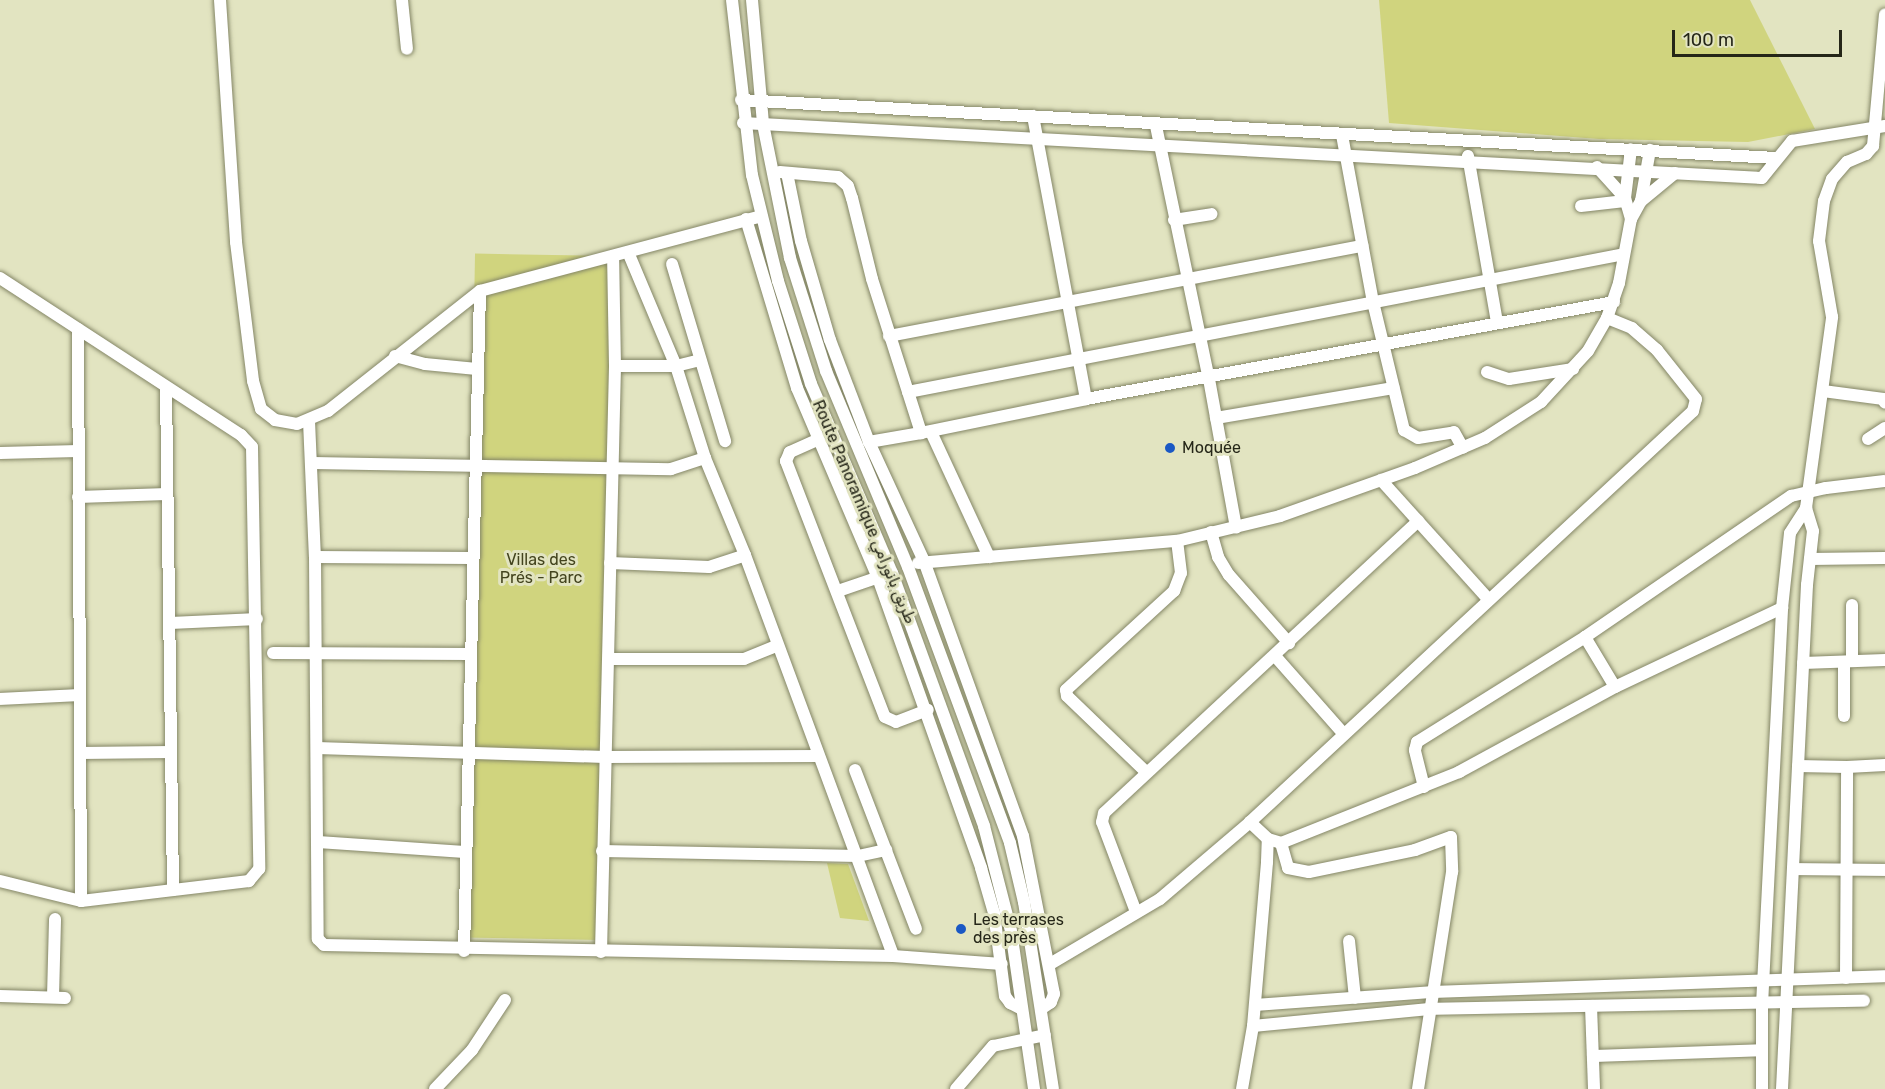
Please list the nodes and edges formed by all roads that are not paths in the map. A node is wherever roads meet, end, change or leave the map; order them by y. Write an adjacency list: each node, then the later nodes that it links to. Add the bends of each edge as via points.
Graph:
1 (220, 0): 74 (street, via 234,219 256,396 266,415 275,420)
2 (402, 0): 3 (street); 7 (street)
3 (407, 0)
4 (732, 0): 8 (street, Route Panoramique طريق بانورامي)
5 (752, 0): 9 (street, Route Panoramique طريق بانورامي)
6 (1885, 15): 14 (street)
7 (407, 49)
8 (741, 100): 9 (street); 11 (street, Route Panoramique طريق بانورامي)
9 (759, 100): 10 (street); 12 (street, Route Panoramique طريق بانورامي)
10 (1033, 116): 13 (street); 16 (street)
11 (743, 123): 12 (street); 34 (street, Route Panoramique طريق بانورامي)
12 (762, 124): 16 (street); 27 (street, Route Panoramique طريق بانورامي)
13 (1156, 126): 15 (street); 18 (street)
14 (1879, 127): 22 (street, via 1804,137 1792,141); 69 (street, via 1866,154 1847,162 1832,179 1824,201 1821,266 1832,317)
15 (1342, 135): 17 (street); 21 (street)
16 (1037, 142): 18 (street); 49 (street)
17 (1465, 143): 19 (street); 23 (street)
18 (1160, 148): 21 (street); 37 (street)
19 (1631, 148): 20 (street); 25 (street)
20 (1650, 150): 22 (street); 26 (street)
21 (1346, 154): 23 (street); 38 (street)
22 (1775, 158): 29 (street, via 1762,177)
23 (1469, 162): 24 (street); 47 (street)
24 (1597, 167): 25 (street); 30 (street)
25 (1629, 170): 26 (street); 30 (street)
26 (1646, 171): 29 (street); 31 (street)
27 (771, 172): 28 (street); 106 (street, Route Panoramique طريق بانورامي, via 790,258 826,371)
28 (788, 173): 56 (street, via 838,177 848,186); 80 (street, via 819,307)
29 (1676, 173): 31 (street)
30 (1625, 200): 32 (street); 36 (street)
31 (1641, 201): 36 (street)
32 (1581, 206)
33 (1212, 214): 37 (street)
34 (761, 216): 35 (street); 107 (street, Route Panoramique طريق بانورامي, via 811,384)
35 (746, 219): 39 (street); 78 (street, via 769,304)
36 (1631, 219): 40 (street)
37 (1174, 220): 46 (street)
38 (1364, 246): 46 (street); 50 (street)
39 (628, 252): 41 (street); 43 (street)
40 (1624, 254): 47 (street); 51 (street)
41 (613, 256): 44 (street); 48 (street)
42 (672, 264): 60 (street)
43 (635, 269): 44 (street); 62 (street)
44 (613, 274): 61 (street)
45 (0, 278): 54 (street)
46 (1185, 279): 49 (street); 55 (street)
47 (1492, 280): 50 (street); 53 (street)
48 (480, 291): 58 (street); 63 (street)
49 (1067, 302): 56 (street); 59 (street)
50 (1373, 302): 55 (street); 57 (street)
51 (1614, 302): 52 (street); 53 (street)
52 (1607, 318): 64 (street); 110 (street, via 1644,336 1696,399 1696,405)
53 (1497, 323): 57 (street)
54 (78, 329): 67 (street); 82 (street)
55 (1198, 335): 59 (street); 66 (street)
56 (889, 336): 70 (street)
57 (1382, 343): 66 (street); 68 (street)
58 (395, 356): 63 (street, via 425,364); 74 (street, via 328,411)
59 (1079, 359): 70 (street); 71 (street)
60 (700, 360): 62 (street); 79 (street)
61 (615, 366): 62 (street); 87 (street)
62 (676, 366): 84 (street)
63 (477, 369): 86 (street)
64 (1573, 369): 65 (street, via 1509,379); 81 (street, via 1541,402)
65 (1487, 372)
66 (1209, 379): 71 (street); 73 (street)
67 (166, 388): 91 (street); 113 (street, via 241,435 252,447)
68 (1393, 388): 73 (street); 81 (street, via 1408,435 1418,438 1451,431 1457,434)
69 (1823, 391): 72 (street, via 1883,399); 90 (street)
70 (908, 392): 76 (street)
71 (1086, 399): 76 (street)
72 (1885, 403)
73 (1216, 418): 95 (street)
74 (309, 421): 85 (street)
75 (1885, 428): 77 (street)
76 (926, 433): 80 (street); 100 (street)
77 (1868, 439)
78 (817, 440): 108 (street); 109 (street, via 790,452 786,461)
79 (725, 441)
80 (869, 442): 104 (street)
81 (1463, 448): 88 (street)
82 (78, 451): 83 (street); 92 (street)
83 (0, 453)
84 (705, 459): 87 (street, via 671,469); 98 (street)
85 (313, 463): 86 (street); 99 (street)
86 (473, 465): 87 (street); 101 (street)
87 (613, 469): 105 (street)
88 (1381, 480): 94 (street); 95 (street)
89 (1885, 481): 90 (street)
90 (1808, 491): 93 (street); 115 (street, via 1791,496)
91 (167, 494): 92 (street); 114 (street)
92 (78, 497): 127 (street)
93 (1806, 508): 103 (street, via 1814,531); 112 (street, via 1790,533)
94 (1418, 521): 110 (street); 116 (street)
95 (1236, 528): 96 (street)
96 (1211, 532): 97 (street); 116 (street, via 1218,557 1229,575)
97 (1177, 541): 100 (street); 142 (street, via 1181,573 1174,591 1066,690 1067,696)
98 (745, 555): 105 (street, via 709,567); 117 (street)
99 (315, 557): 101 (street); 119 (street)
100 (989, 557): 104 (street)
101 (472, 558): 120 (street)
102 (1885, 558): 103 (street)
103 (1810, 560): 125 (street)
104 (924, 561): 106 (street); 166 (street, via 1020,826)
105 (610, 563): 122 (street)
106 (908, 567): 107 (street); 181 (street, Route Panoramique طريق بانورامي, via 1010,843)
107 (892, 573): 108 (street); 180 (street, Route Panoramique طريق بانورامي, via 995,861 1011,931)
108 (878, 578): 109 (street); 129 (street)
109 (838, 591): 129 (street, via 887,720 896,722)
110 (1488, 599): 131 (street)
111 (1852, 604): 124 (street)
112 (1782, 608): 126 (street); 168 (street)
113 (257, 619): 114 (street); 156 (street, via 258,873 249,881)
114 (171, 622): 133 (street)
115 (1585, 637): 126 (street); 143 (street, via 1417,742 1415,750)
116 (1289, 643): 121 (street)
117 (776, 646): 122 (street, via 744,659); 136 (street)
118 (273, 653): 119 (street)
119 (316, 653): 120 (street); 132 (street)
120 (469, 654): 135 (street)
121 (1275, 656): 131 (street); 142 (street)
122 (609, 659): 137 (street)
123 (1885, 660): 124 (street)
124 (1848, 662): 125 (street); 130 (street)
125 (1803, 663): 139 (street)
126 (1615, 687): 143 (street)
127 (79, 695): 128 (street); 134 (street)
128 (0, 699)
129 (928, 710): 165 (street, via 987,888)
130 (1844, 716)
131 (1343, 733): 144 (street)
132 (317, 748): 135 (street); 146 (street)
133 (171, 752): 134 (street); 156 (street)
134 (80, 753): 157 (street)
135 (469, 753): 137 (street); 150 (street)
136 (818, 756): 137 (street); 151 (street)
137 (605, 757): 149 (street)
138 (1885, 765): 140 (street)
139 (1797, 766): 140 (street); 153 (street)
140 (1847, 767): 152 (street)
141 (855, 770): 148 (street)
142 (1145, 771): 158 (street, via 1102,817)
143 (1424, 787): 147 (street)
144 (1250, 822): 145 (street); 158 (street, via 1160,899)
145 (1268, 839): 147 (street); 176 (street)
146 (318, 842): 150 (street); 162 (street, via 318,939 324,945)
147 (1281, 843): 171 (street, via 1288,868 1309,872 1415,850 1451,837 1452,872)
148 (886, 850): 151 (street); 160 (street)
149 (602, 851): 151 (street); 163 (street)
150 (465, 852): 162 (street)
151 (858, 856): 164 (street)
152 (1845, 868): 153 (street); 154 (street); 170 (street)
153 (1793, 869): 169 (street)
154 (1885, 870)
155 (0, 881): 157 (street)
156 (173, 890): 157 (street)
157 (81, 901)
158 (1136, 912): 166 (street)
159 (55, 919): 172 (street, via 59,998)
160 (916, 928)
161 (1349, 941): 173 (street)
162 (464, 951): 163 (street)
163 (601, 952): 164 (street)
164 (893, 956): 165 (street)
165 (1002, 964): 180 (street, via 1007,1000)
166 (1050, 964): 181 (street, via 1054,997)
167 (1885, 976): 170 (street)
168 (1763, 977): 169 (street); 171 (street); 177 (street)
169 (1788, 978): 170 (street); 178 (street)
170 (1846, 978)
171 (1431, 992): 173 (street); 182 (street)
172 (0, 996)
173 (1355, 998): 176 (street)
174 (505, 1000): 188 (street, via 472,1050)
175 (1863, 1001): 178 (street)
176 (1255, 1005): 183 (street)
177 (1762, 1005): 178 (street); 179 (street); 186 (street)
178 (1785, 1005): 196 (street)
179 (1591, 1006): 182 (street); 187 (street)
180 (1022, 1009): 185 (street, Route Panoramique طريق بانورامي)
181 (1041, 1009): 184 (street, Route Panoramique طريق بانورامي)
182 (1429, 1009): 183 (street); 193 (street)
183 (1253, 1026): 192 (street)
184 (1045, 1035): 185 (street); 191 (street, Route Panoramique طريق بانورامي)
185 (1027, 1038): 189 (street, via 993,1046); 190 (street, Route Panoramique طريق بانورامي)
186 (1762, 1050): 187 (street); 195 (street)
187 (1593, 1056): 194 (street)
188 (435, 1089)
189 (956, 1089)
190 (1034, 1089)
191 (1053, 1089)
192 (1242, 1089)
193 (1418, 1089)
194 (1594, 1089)
195 (1762, 1089)
196 (1782, 1089)

